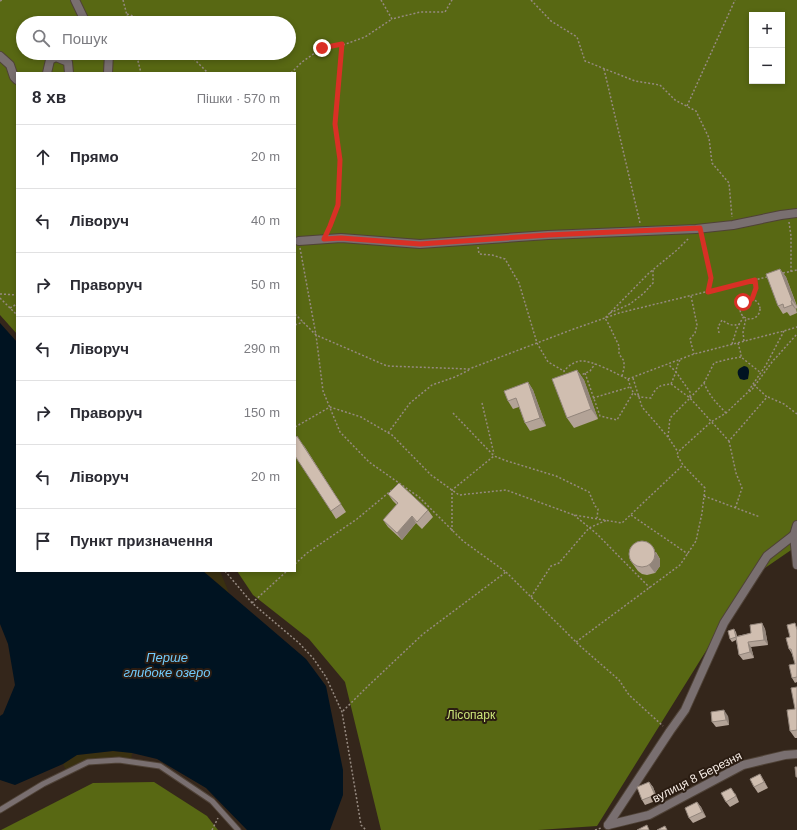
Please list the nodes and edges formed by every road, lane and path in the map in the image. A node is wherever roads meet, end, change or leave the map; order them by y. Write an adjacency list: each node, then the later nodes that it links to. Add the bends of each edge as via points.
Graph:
1 (75, 0): 8 (street)
2 (122, 0): 7 (path)
3 (381, 0): 10 (path)
4 (452, 0): 10 (path, via 445,12 420,12)
5 (531, 0): 18 (path, via 551,21 577,37 585,61)
6 (735, 0): 26 (path)
7 (127, 14): 9 (path)
8 (83, 16)
9 (133, 16)
10 (392, 19): 11 (path, via 365,36)
11 (342, 44): 24 (path, via 322,48); 32 (path, via 335,124 340,160 338,205)
12 (0, 56): 25 (street, via 10,65)
13 (50, 60): 19 (street)
14 (63, 60): 20 (street, via 68,62)
15 (109, 60): 21 (street)
16 (138, 60): 22 (path)
17 (195, 60): 23 (path)
18 (604, 69): 26 (path, via 635,81 660,85 675,100); 31 (path)
19 (47, 72)
20 (69, 72)
21 (108, 72)
22 (141, 72)
23 (207, 72)
24 (292, 72)
25 (16, 79)
26 (687, 106): 29 (path, via 696,111 709,138 712,163 729,183)
27 (797, 213): 28 (street)
28 (788, 214): 29 (street); 38 (path)
29 (733, 225): 30 (street)
30 (700, 228): 31 (street); 42 (path, via 711,278)
31 (642, 231): 34 (street)
32 (324, 239): 34 (street, via 420,244); 35 (street)
33 (689, 239): 36 (path)
34 (478, 240): 64 (path, via 479,254 505,259 519,283)
35 (299, 241): 61 (path)
36 (653, 270): 50 (path); 50 (path, via 652,283 644,293 630,304)
37 (797, 270): 38 (path)
38 (791, 272): 39 (path)
39 (784, 273)
40 (769, 277): 41 (path)
41 (755, 280): 42 (path); 47 (path, via 756,288)
42 (708, 292): 45 (path)
43 (0, 294): 44 (path)
44 (16, 295)
45 (691, 296): 54 (path); 67 (path, via 697,325 690,339)
46 (0, 298): 49 (path)
47 (752, 299): 53 (path, via 742,305 741,311); 53 (path, via 758,303 759,314 755,318)
48 (16, 305): 49 (path)
49 (10, 308): 51 (path)
50 (609, 313): 54 (path)
51 (16, 314)
52 (296, 315): 55 (path)
53 (745, 317): 56 (path); 63 (path, via 742,332)
54 (605, 318): 64 (path); 82 (path, via 624,361)
55 (303, 322): 57 (path); 61 (path)
56 (740, 324): 60 (path, via 733,326 722,320 718,327); 66 (path)
57 (296, 325)
58 (797, 327): 59 (path)
59 (784, 331): 63 (path); 69 (path)
60 (720, 333)
61 (316, 334): 74 (path, via 386,366 469,369); 95 (path, via 323,391)
62 (797, 334): 71 (path)
63 (744, 341): 65 (path)
64 (537, 343): 74 (path); 75 (path, via 548,362)
65 (738, 343): 66 (path); 68 (path)
66 (732, 344): 67 (path)
67 (694, 354): 70 (path)
68 (741, 357): 77 (path); 85 (path, via 714,363)
69 (770, 357): 71 (path); 77 (path)
70 (681, 359): 73 (path); 76 (path)
71 (774, 360): 79 (path)
72 (595, 364): 75 (path, via 580,361 569,365); 78 (path); 82 (path)
73 (668, 364): 76 (path); 83 (path)
74 (481, 365): 101 (path, via 455,378 432,385 410,403)
75 (564, 371): 80 (path, via 565,375)
76 (676, 372): 86 (path); 93 (path, via 690,392)
77 (761, 373): 79 (path); 87 (path)
78 (585, 374): 81 (path); 91 (path)
79 (763, 375): 87 (path)
80 (572, 376)
81 (577, 376)
82 (622, 376): 84 (path)
83 (633, 378): 84 (path); 92 (path)
84 (628, 380): 88 (path)
85 (704, 383): 93 (path); 97 (path, via 709,394)
86 (671, 384): 92 (path, via 655,390 651,398); 93 (path)
87 (754, 385): 90 (path); 97 (path)
88 (630, 386): 89 (path); 91 (path)
89 (633, 393): 91 (path, via 617,420 600,416); 92 (path)
90 (767, 397): 98 (path, via 784,404); 103 (path)
91 (593, 398)
92 (639, 398): 102 (path, via 642,406)
93 (690, 398): 99 (path); 102 (path, via 670,418)
94 (482, 403): 105 (path)
95 (330, 407): 100 (path); 101 (path, via 360,417); 118 (path, via 340,432 369,462 419,497)
96 (453, 413): 105 (path)
97 (726, 413): 99 (path)
98 (797, 414)
99 (711, 422): 103 (path); 104 (path)
100 (296, 426)
101 (388, 433): 108 (path, via 431,475)
102 (668, 437): 104 (path)
103 (729, 441): 110 (path, via 742,488)
104 (678, 452): 106 (path, via 677,455)
105 (494, 456): 108 (path); 114 (path, via 556,476 589,492 598,509)
106 (683, 465): 109 (path, via 705,488); 111 (path)
107 (394, 488): 121 (path, via 357,519)
108 (452, 490): 112 (path, via 459,495 506,490); 118 (path)
109 (704, 496): 110 (path); 120 (path, via 696,542)
110 (735, 508): 113 (path)
111 (631, 514): 115 (path, via 622,523); 120 (path)
112 (574, 515): 114 (path); 117 (path)
113 (760, 517)
114 (597, 518): 115 (path)
115 (607, 520): 117 (path)
116 (797, 525): 119 (street)
117 (589, 528): 126 (path); 127 (path, via 559,563 551,566)
118 (452, 531): 125 (path)
119 (794, 535): 122 (street); 131 (street, via 767,556 724,623 685,710)
120 (688, 554): 126 (path, via 680,565)
121 (296, 563)
122 (797, 565)
123 (226, 572): 128 (path)
124 (286, 572): 128 (path)
125 (506, 572): 127 (path); 130 (path, via 423,634)
126 (650, 588): 129 (path)
127 (531, 597): 129 (path)
128 (252, 603): 130 (path, via 313,658 326,677)
129 (576, 642): 131 (path, via 619,680 629,695)
130 (342, 712): 137 (path, via 361,826)
131 (670, 731): 132 (street, вулиця 8 Березня, via 608,825 649,814 743,765)
132 (797, 754)
133 (0, 810): 134 (lane, via 43,784 88,762 119,760 160,766 212,801)
134 (221, 811): 135 (path); 136 (lane)
135 (212, 830)
136 (238, 830)
137 (366, 830)

